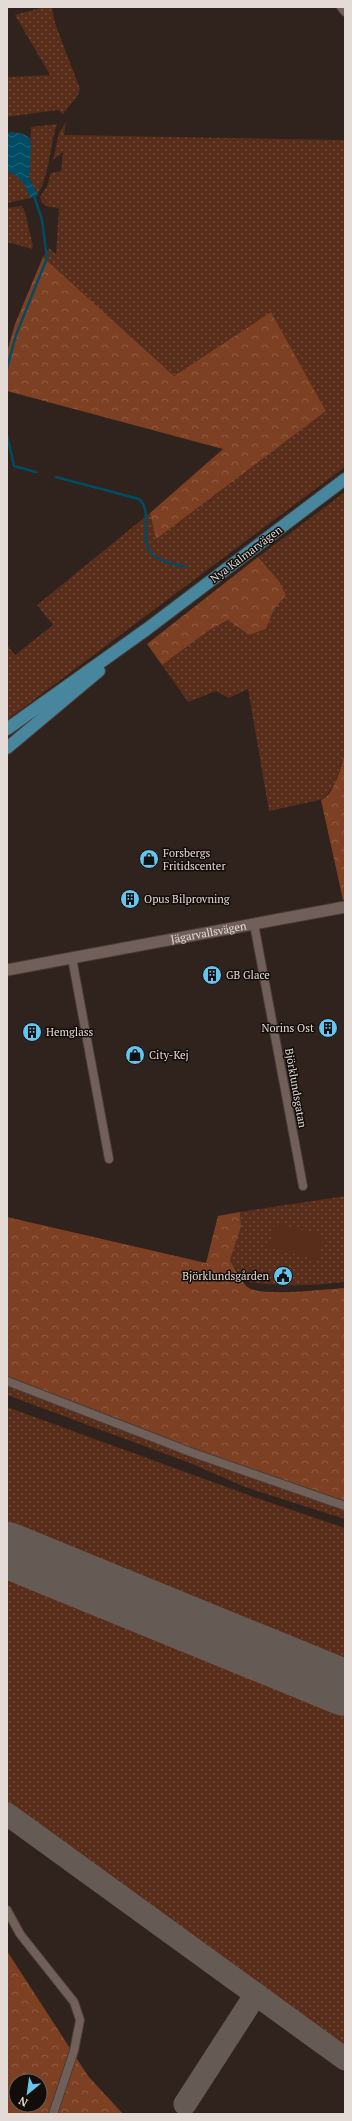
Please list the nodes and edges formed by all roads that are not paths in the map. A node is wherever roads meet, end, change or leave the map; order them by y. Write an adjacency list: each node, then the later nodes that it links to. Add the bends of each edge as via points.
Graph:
1 (341, 7): 2 (street)
2 (345, 12)
3 (345, 479): 4 (main road, Nya Kalmarvägen)
4 (147, 629): 5 (main road, Nya Kalmarvägen); 6 (main road, Nya Kalmarvägen)
5 (7, 729)
6 (7, 748)
7 (345, 907): 8 (street, Jägarvallsvägen)
8 (254, 924): 9 (street, Jägarvallsvägen); 12 (street, Björklundsgatan)
9 (72, 958): 10 (street, Jägarvallsvägen); 11 (street)
10 (7, 970)
11 (109, 1159)
12 (302, 1186)
13 (7, 1381): 14 (street, via 193,1453)
14 (345, 1506)
15 (7, 1910): 16 (street, via 20,1934 74,2002 80,2020 74,2051)
16 (53, 2114)

